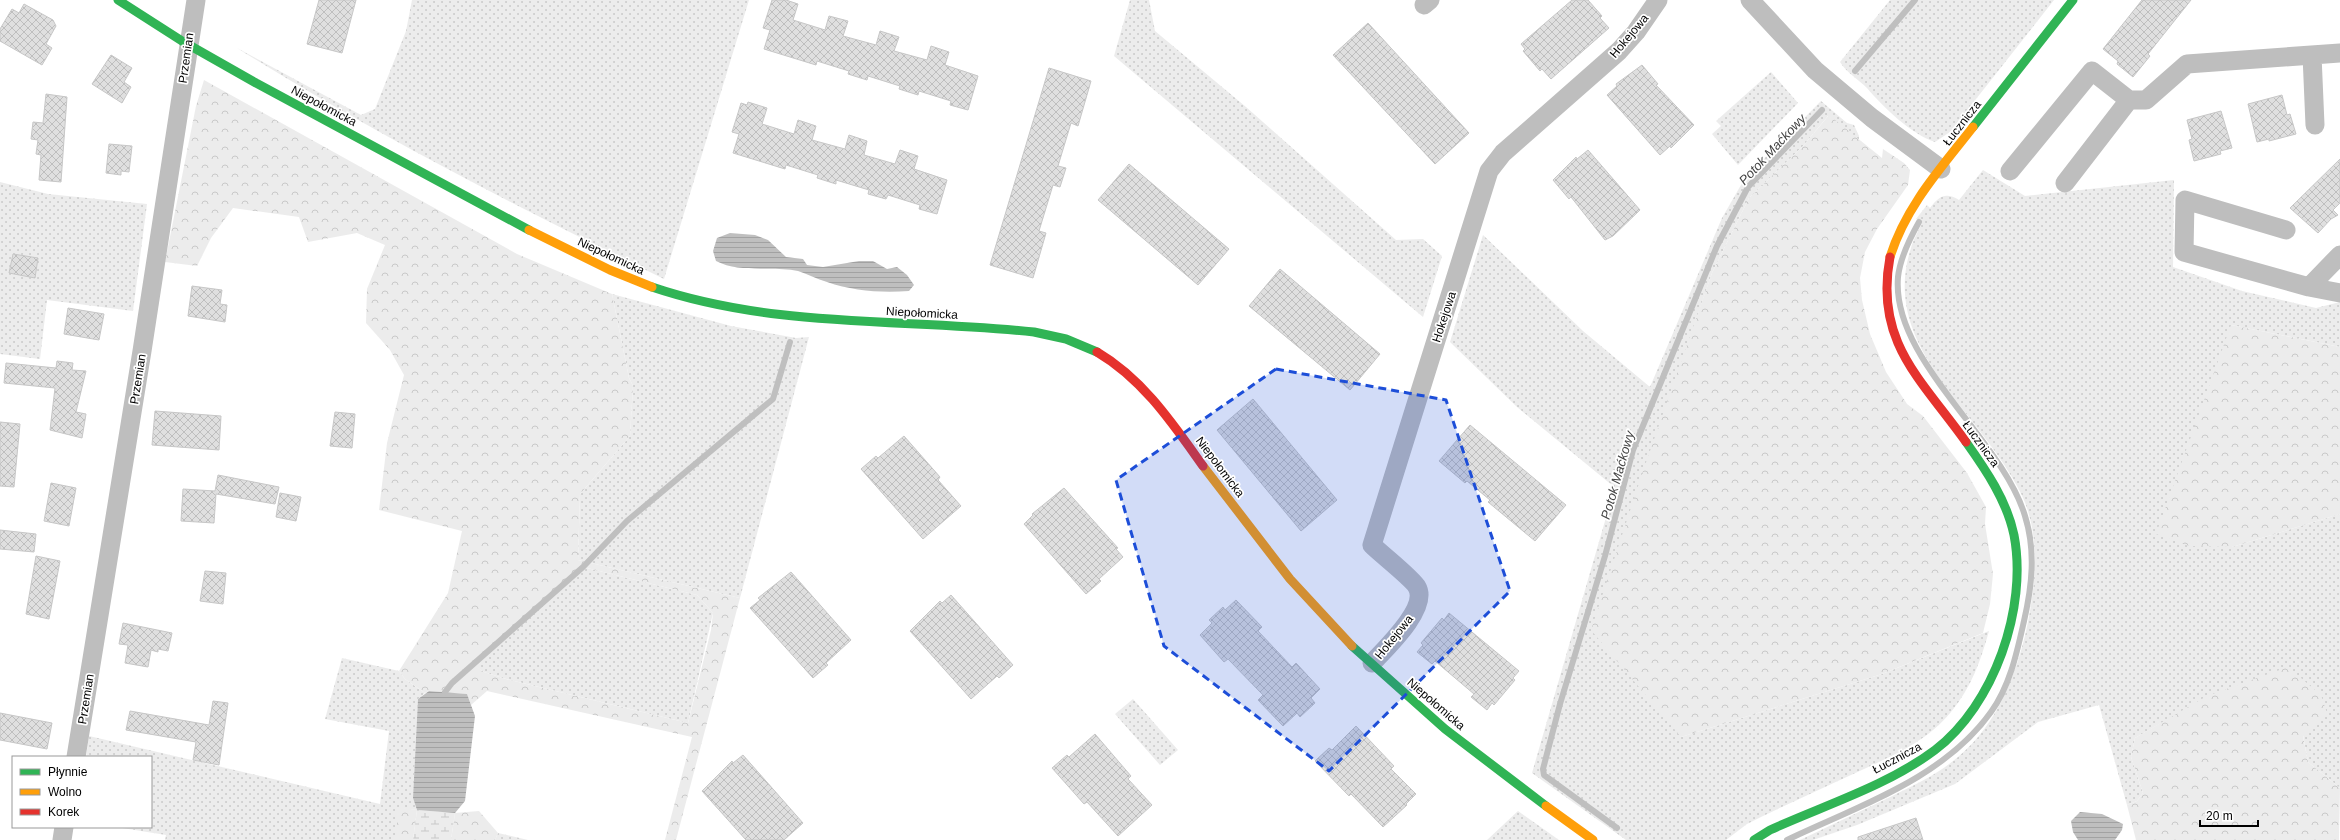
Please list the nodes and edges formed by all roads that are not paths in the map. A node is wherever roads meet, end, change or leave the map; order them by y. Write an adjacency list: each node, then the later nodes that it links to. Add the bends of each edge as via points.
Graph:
1 (118, 0): 6 (main road, Niepołomicka)
2 (196, 0): 6 (street, Przemian)
3 (1658, 0): 18 (street, Hokejowa, via 1619,51 1503,153 1489,171 1372,545 1417,587 1420,601 1412,616)
4 (1750, 0): 11 (street, via 1815,70 1872,118)
5 (2073, 0): 11 (main road, Łucznicza)
6 (188, 44): 18 (main road, Niepołomicka, via 539,235 636,282 667,293 771,316 996,329 1051,336 1080,343 1104,356 1143,388 1161,408 1285,575 1339,633); 19 (street, Przemian, via 142,351)
7 (2340, 53): 8 (street)
8 (2312, 55): 9 (street, via 2187,64 2146,100); 10 (street)
9 (2129, 100): 12 (street, via 2092,71); 13 (street)
10 (2315, 125)
11 (1941, 169): 23 (main road, Łucznicza, via 1904,218 1890,251 1885,292 1888,316 1896,343 1907,364 1994,484 2009,516 2017,560 2012,613 1990,681 1975,709 1949,739 1898,773)
12 (2010, 171)
13 (2065, 183)
14 (2286, 230): 16 (street, via 2184,200 2184,252)
15 (2340, 256): 16 (street)
16 (2309, 287): 17 (street)
17 (2340, 293)
18 (1372, 663): 22 (main road, Niepołomicka, via 1486,763)
19 (76, 756)
20 (64, 828): 21 (street)
21 (62, 840)
22 (1593, 840)
23 (1754, 840)

